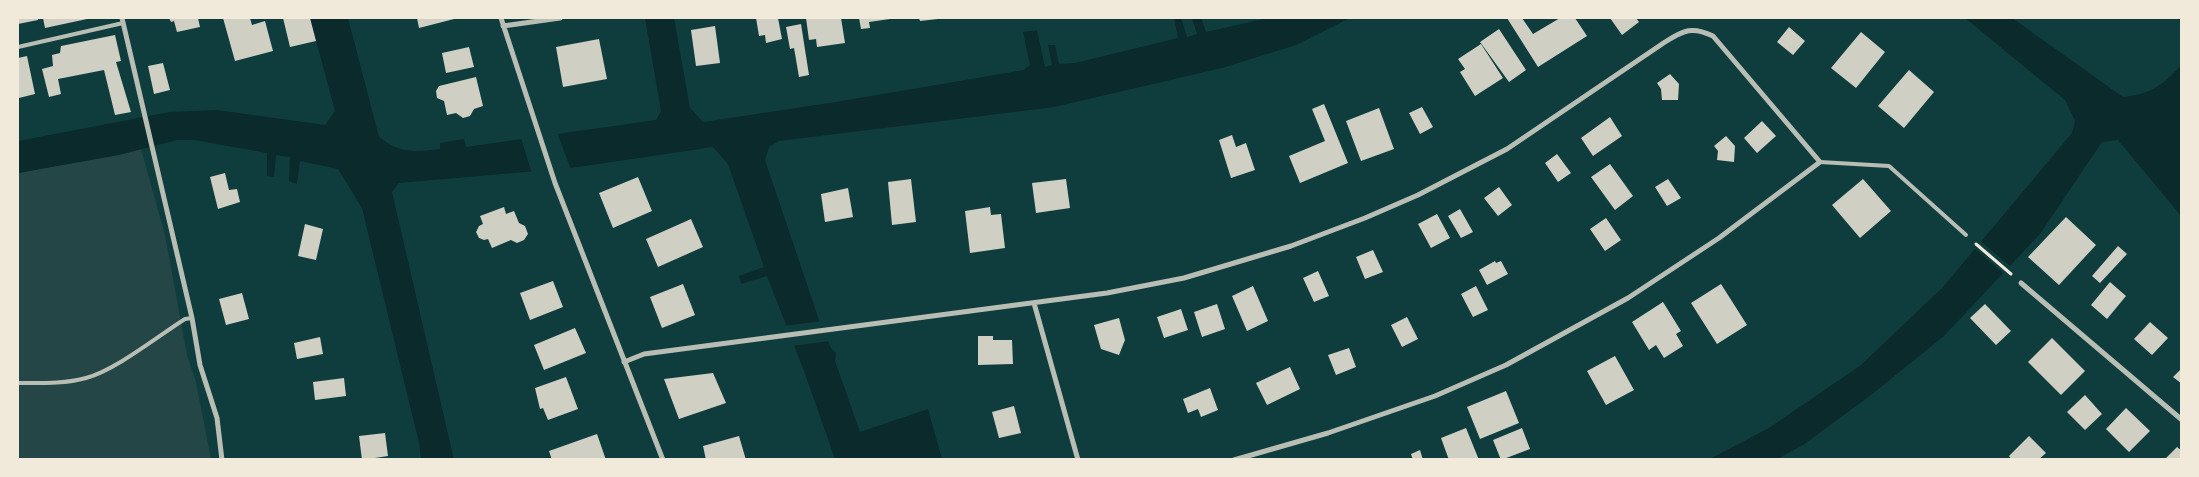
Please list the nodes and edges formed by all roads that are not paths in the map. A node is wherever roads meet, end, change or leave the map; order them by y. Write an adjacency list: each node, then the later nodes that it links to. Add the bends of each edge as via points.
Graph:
1 (501, 18): 4 (street)
2 (560, 18): 4 (street)
3 (123, 20): 5 (lane); 10 (street)
4 (504, 26): 11 (street, via 555,182)
5 (18, 48)
6 (1820, 162): 7 (lane, via 1889,166); 9 (street, via 1713,36 1700,30 1681,32 1507,149 1365,218 1291,246 1184,278); 17 (street, via 1719,238 1628,298 1506,365 1435,396 1328,433)
7 (1966, 235)
8 (2021, 283): 13 (street)
9 (1034, 303): 11 (street, via 644,354); 16 (street)
10 (192, 318): 12 (lane, via 185,319 104,371 87,378 68,382); 14 (street, via 200,365 217,418)
11 (624, 362): 15 (street)
12 (18, 383)
13 (2182, 420)
14 (222, 460)
15 (664, 460)
16 (1078, 460)
17 (1234, 460)

